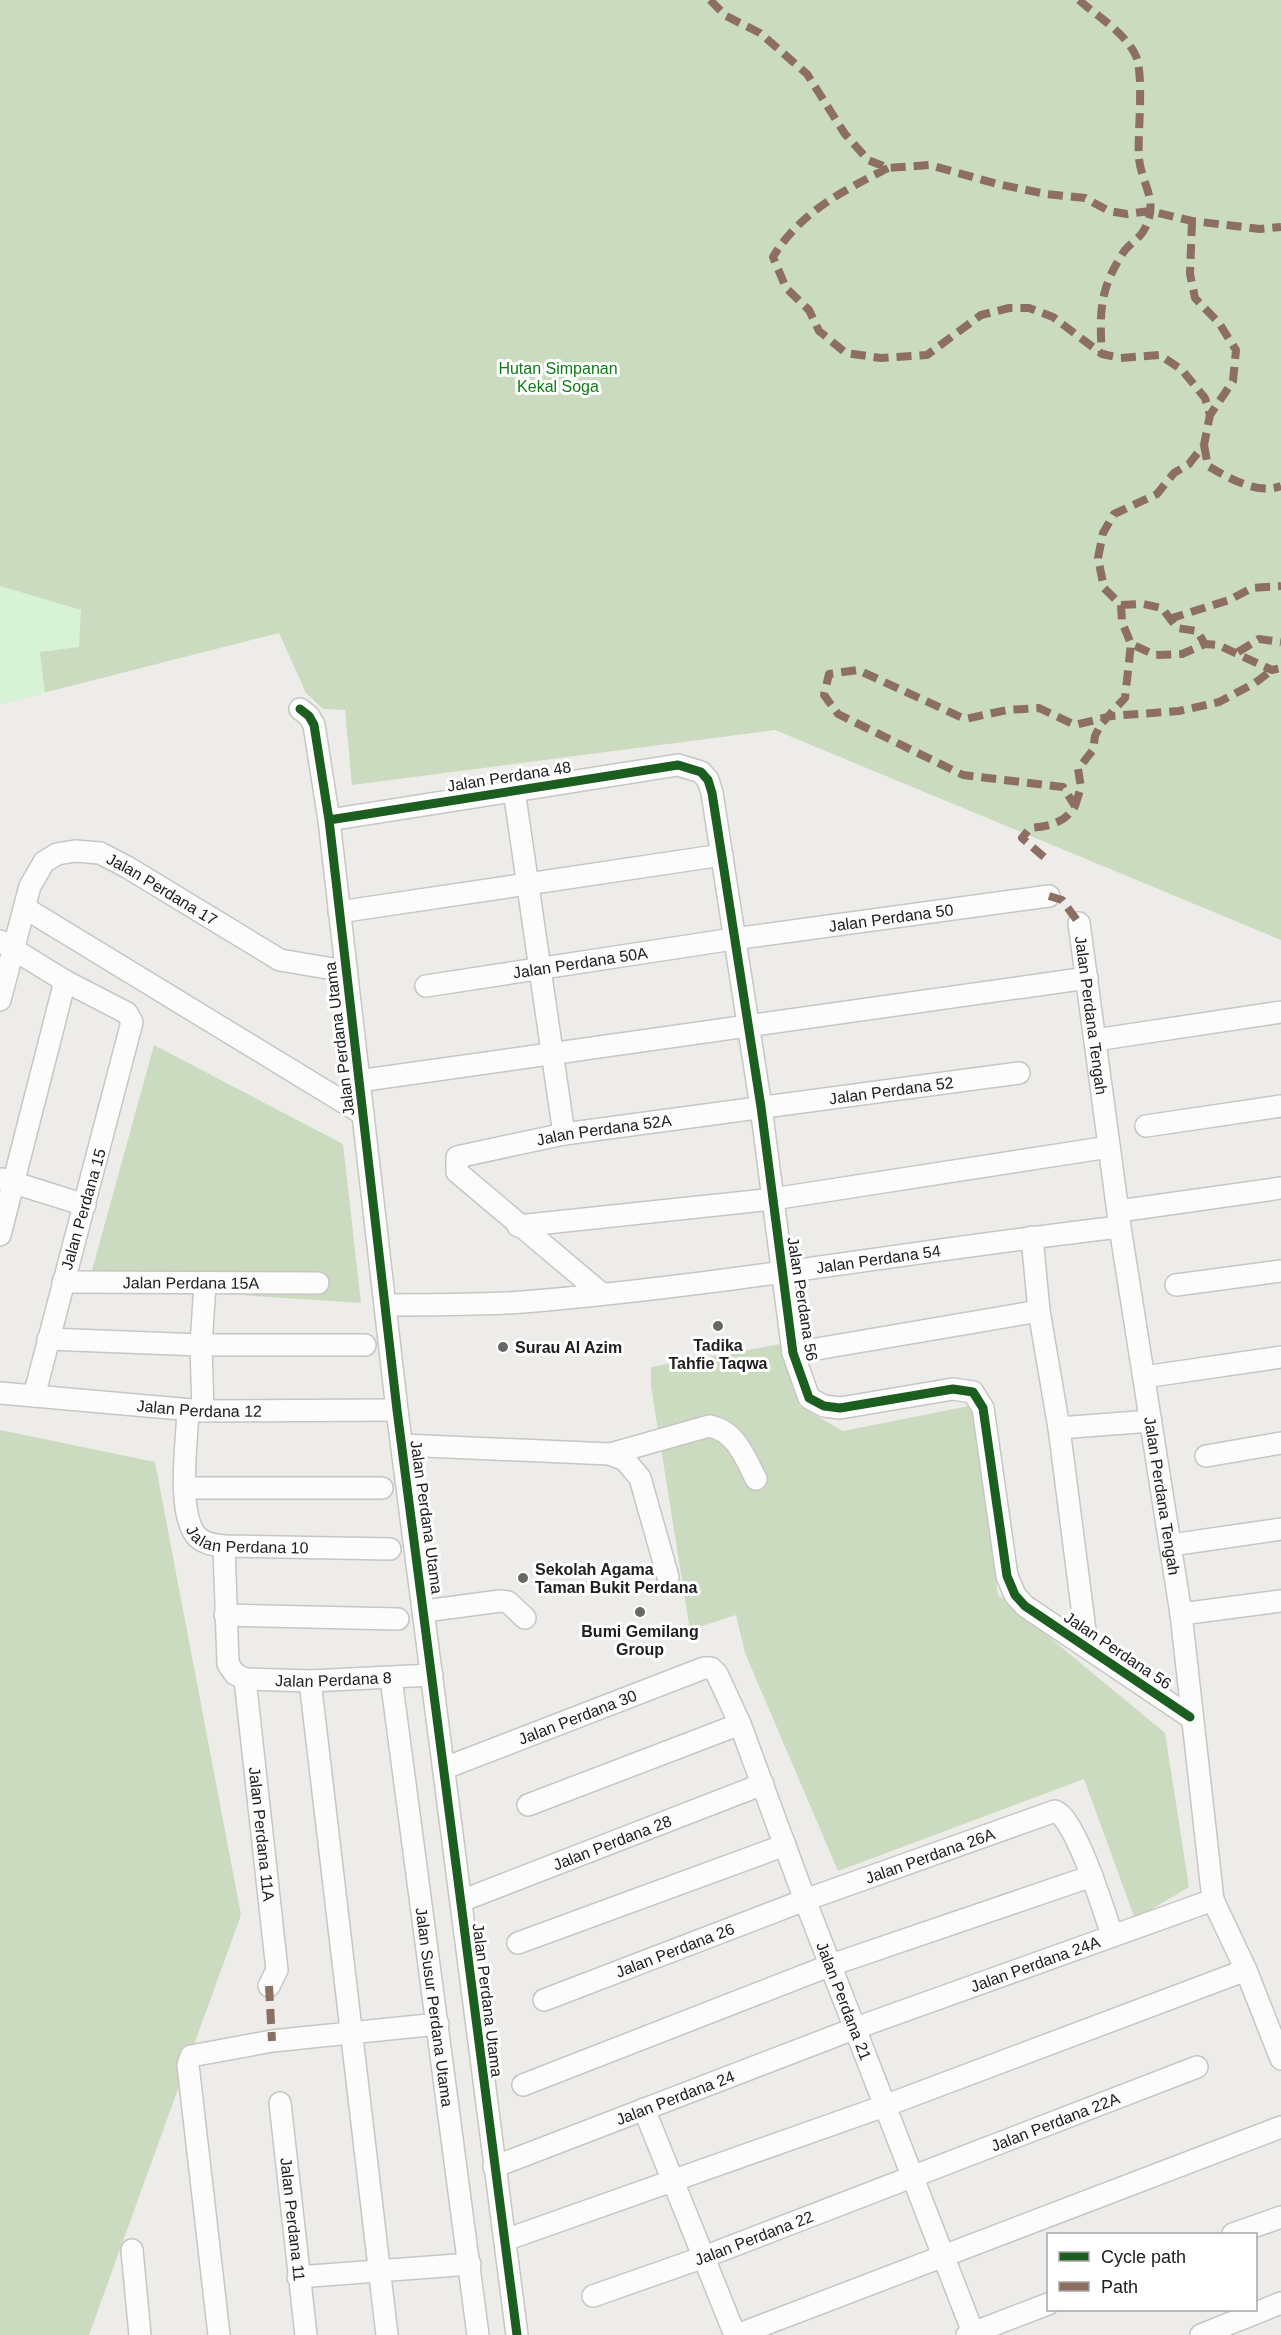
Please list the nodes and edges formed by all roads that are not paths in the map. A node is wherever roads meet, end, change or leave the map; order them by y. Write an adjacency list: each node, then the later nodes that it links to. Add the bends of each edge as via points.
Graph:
1 (300, 709): 4 (street, Jalan Perdana Utama, via 314,725)
2 (693, 768): 3 (street, Jalan Perdana 48, via 678,765); 5 (street, Jalan Perdana 56, via 708,780)
3 (514, 790): 4 (street, Jalan Perdana 48); 6 (street)
4 (329, 820): 9 (street, Jalan Perdana Utama)
5 (722, 855): 6 (street); 11 (street, Jalan Perdana 56)
6 (526, 883): 9 (street); 13 (street)
7 (1048, 896): 11 (street, Jalan Perdana 50)
8 (25, 908): 12 (street, Jalan Perdana 17); 14 (street, Jalan Perdana 17, via 30,886 44,862 57,854 75,851 100,854 264,953 280,960); 27 (street)
9 (339, 912): 14 (street, Jalan Perdana Utama)
10 (1079, 923): 15 (street, Jalan Perdana Tengah)
11 (733, 939): 13 (street, Jalan Perdana 50A); 20 (street, Jalan Perdana 56)
12 (7, 944): 16 (street); 18 (street, Jalan Perdana 17)
13 (539, 968): 17 (street, Jalan Perdana 50A); 22 (street)
14 (345, 971): 24 (street, Jalan Perdana Utama)
15 (1087, 978): 20 (street); 21 (street, Jalan Perdana Tengah)
16 (65, 981): 31 (street); 34 (street, Jalan Perdana 15, via 127,1013 132,1022)
17 (426, 986)
18 (0, 1000)
19 (1281, 1012): 21 (street)
20 (749, 1026): 22 (street); 26 (street, Jalan Perdana 56)
21 (1095, 1040): 30 (street, Jalan Perdana Tengah)
22 (552, 1054): 24 (street); 29 (street)
23 (1019, 1073): 26 (street, Jalan Perdana 52)
24 (358, 1081): 27 (street, Jalan Perdana Utama)
25 (1281, 1106): 28 (street)
26 (761, 1107): 29 (street, Jalan Perdana 52A); 33 (street, Jalan Perdana 56)
27 (363, 1114): 46 (street, Jalan Perdana Utama)
28 (1146, 1126)
29 (564, 1134): 36 (street, Jalan Perdana 52A, via 457,1157 457,1172)
30 (1109, 1147): 33 (street); 35 (street, Jalan Perdana Tengah)
31 (7, 1180): 34 (street); 37 (street)
32 (1281, 1188): 35 (street, Jalan Perdana 54)
33 (773, 1199): 36 (street); 40 (street, Jalan Perdana 56)
34 (85, 1205): 41 (street, Jalan Perdana 15)
35 (1119, 1219): 38 (street, Jalan Perdana 54); 53 (street, Jalan Perdana Tengah)
36 (518, 1226): 45 (street)
37 (0, 1234)
38 (1032, 1237): 40 (street, Jalan Perdana 54); 47 (street)
39 (1281, 1271): 44 (street)
40 (782, 1274): 45 (street, Jalan Perdana 54); 51 (street, Jalan Perdana 56)
41 (63, 1282): 43 (street, Jalan Perdana 15A); 48 (street, Jalan Perdana 15)
42 (318, 1283): 43 (street, Jalan Perdana 15A)
43 (205, 1284): 49 (street, Jalan Perdana 10)
44 (1176, 1285)
45 (602, 1294): 46 (street, Jalan Perdana 54, via 532,1302)
46 (385, 1305): 56 (street, Jalan Perdana Utama)
47 (1039, 1311): 51 (street); 59 (street)
48 (48, 1339): 49 (street); 55 (street, Jalan Perdana 15)
49 (201, 1345): 50 (street); 57 (street, Jalan Perdana 10)
50 (365, 1345)
51 (793, 1353): 78 (street, Jalan Perdana 56, via 809,1398 824,1406 863,1406 953,1389 973,1392 983,1408 1007,1576 1015,1595)
52 (1281, 1357): 53 (street)
53 (1144, 1377): 58 (street, Jalan Perdana Tengah)
54 (0, 1393): 55 (street, Jalan Perdana 12)
55 (34, 1396): 57 (street, Jalan Perdana 12)
56 (397, 1410): 57 (street, Jalan Perdana 12); 61 (street, Jalan Perdana Utama)
57 (195, 1411): 65 (street, Jalan Perdana 10)
58 (1151, 1421): 59 (street); 68 (street, Jalan Perdana Tengah)
59 (1059, 1428): 78 (street)
60 (1281, 1443): 63 (street)
61 (402, 1445): 62 (street); 73 (street, Jalan Perdana Utama)
62 (610, 1454): 64 (street, via 710,1426 719,1427 743,1452); 71 (street, via 625,1460 640,1478)
63 (1206, 1456)
64 (756, 1479)
65 (186, 1488): 66 (street); 69 (street, Jalan Perdana 10, via 188,1518 195,1535 208,1544)
66 (382, 1488)
67 (1281, 1529): 68 (street)
68 (1171, 1545): 74 (street, Jalan Perdana Tengah)
69 (224, 1546): 70 (street, Jalan Perdana 10); 75 (street, Jalan Perdana 11A)
70 (390, 1549)
71 (668, 1577)
72 (1281, 1601): 74 (street)
73 (424, 1611): 76 (street, via 500,1601 508,1602); 80 (street, Jalan Perdana Utama)
74 (1180, 1614): 84 (street, Jalan Perdana Tengah)
75 (225, 1615): 77 (street); 81 (street, Jalan Perdana 11A, via 228,1664)
76 (525, 1618)
77 (398, 1619)
78 (1087, 1646): 84 (street, Jalan Perdana 56)
79 (711, 1668): 85 (street, Jalan Perdana 21); 86 (street, Jalan Perdana 30)
80 (432, 1675): 82 (street, Jalan Perdana 8); 86 (street, Jalan Perdana Utama)
81 (240, 1676): 83 (street, Jalan Perdana 8); 98 (street, Jalan Perdana 11A, via 277,1970)
82 (391, 1678): 83 (street, Jalan Perdana 8); 100 (street, Jalan Susur Perdana Utama)
83 (310, 1681): 102 (street)
84 (1190, 1716): 92 (street, Jalan Perdana Tengah)
85 (740, 1724): 87 (street, Jalan Perdana 21); 88 (street)
86 (445, 1768): 93 (street, Jalan Perdana Utama)
87 (763, 1784): 89 (street, Jalan Perdana 21); 93 (street, Jalan Perdana 28)
88 (528, 1805)
89 (785, 1845): 91 (street, Jalan Perdana 21); 95 (street)
90 (1092, 1876): 91 (street, Jalan Perdana 26A, via 1066,1818 1055,1811); 94 (street); 96 (street)
91 (805, 1900): 96 (street, Jalan Perdana 21); 99 (street, Jalan Perdana 26)
92 (1213, 1900): 94 (street, Jalan Perdana 24A); 97 (street, Jalan Perdana Tengah)
93 (460, 1901): 110 (street, Jalan Perdana Utama)
94 (1112, 1935): 101 (street, Jalan Perdana 24A)
95 (518, 1943)
96 (831, 1965): 101 (street, Jalan Perdana 21); 105 (street)
97 (1246, 1970): 103 (street, Jalan Perdana Tengah); 107 (street)
98 (269, 1986)
99 (544, 2000)
100 (438, 2025): 102 (street); 119 (street, Jalan Susur Perdana Utama)
101 (856, 2028): 107 (street, Jalan Perdana 21); 108 (street, Jalan Perdana 24)
102 (350, 2032): 120 (street); 127 (street, via 190,2056)
103 (1281, 2059)
104 (1197, 2067): 111 (street, Jalan Perdana 22A)
105 (523, 2085)
106 (280, 2103): 121 (street, Jalan Perdana 11)
107 (887, 2105): 111 (street, Jalan Perdana 21); 112 (street)
108 (644, 2109): 110 (street, Jalan Perdana 24); 112 (street)
109 (1281, 2127): 118 (street)
110 (494, 2167): 115 (street, Jalan Perdana Utama)
111 (914, 2177): 117 (street, Jalan Perdana 22); 118 (street, Jalan Perdana 21)
112 (673, 2182): 115 (street); 117 (street)
113 (1281, 2217): 114 (street)
114 (1238, 2233)
115 (505, 2240): 131 (street, Jalan Perdana Utama)
116 (132, 2250): 126 (street)
117 (704, 2257): 122 (street, Jalan Perdana 22); 132 (street)
118 (945, 2257): 125 (street, Jalan Perdana 21); 132 (street)
119 (470, 2264): 120 (street); 130 (street, Jalan Susur Perdana Utama)
120 (379, 2272): 121 (street); 129 (street)
121 (298, 2277): 128 (street, Jalan Perdana 11)
122 (593, 2296)
123 (1281, 2303): 133 (street)
124 (1047, 2304): 125 (street)
125 (972, 2334)
126 (140, 2335)
127 (219, 2335)
128 (306, 2335)
129 (387, 2335)
130 (478, 2335)
131 (517, 2335)
132 (736, 2335)
133 (1201, 2335)

